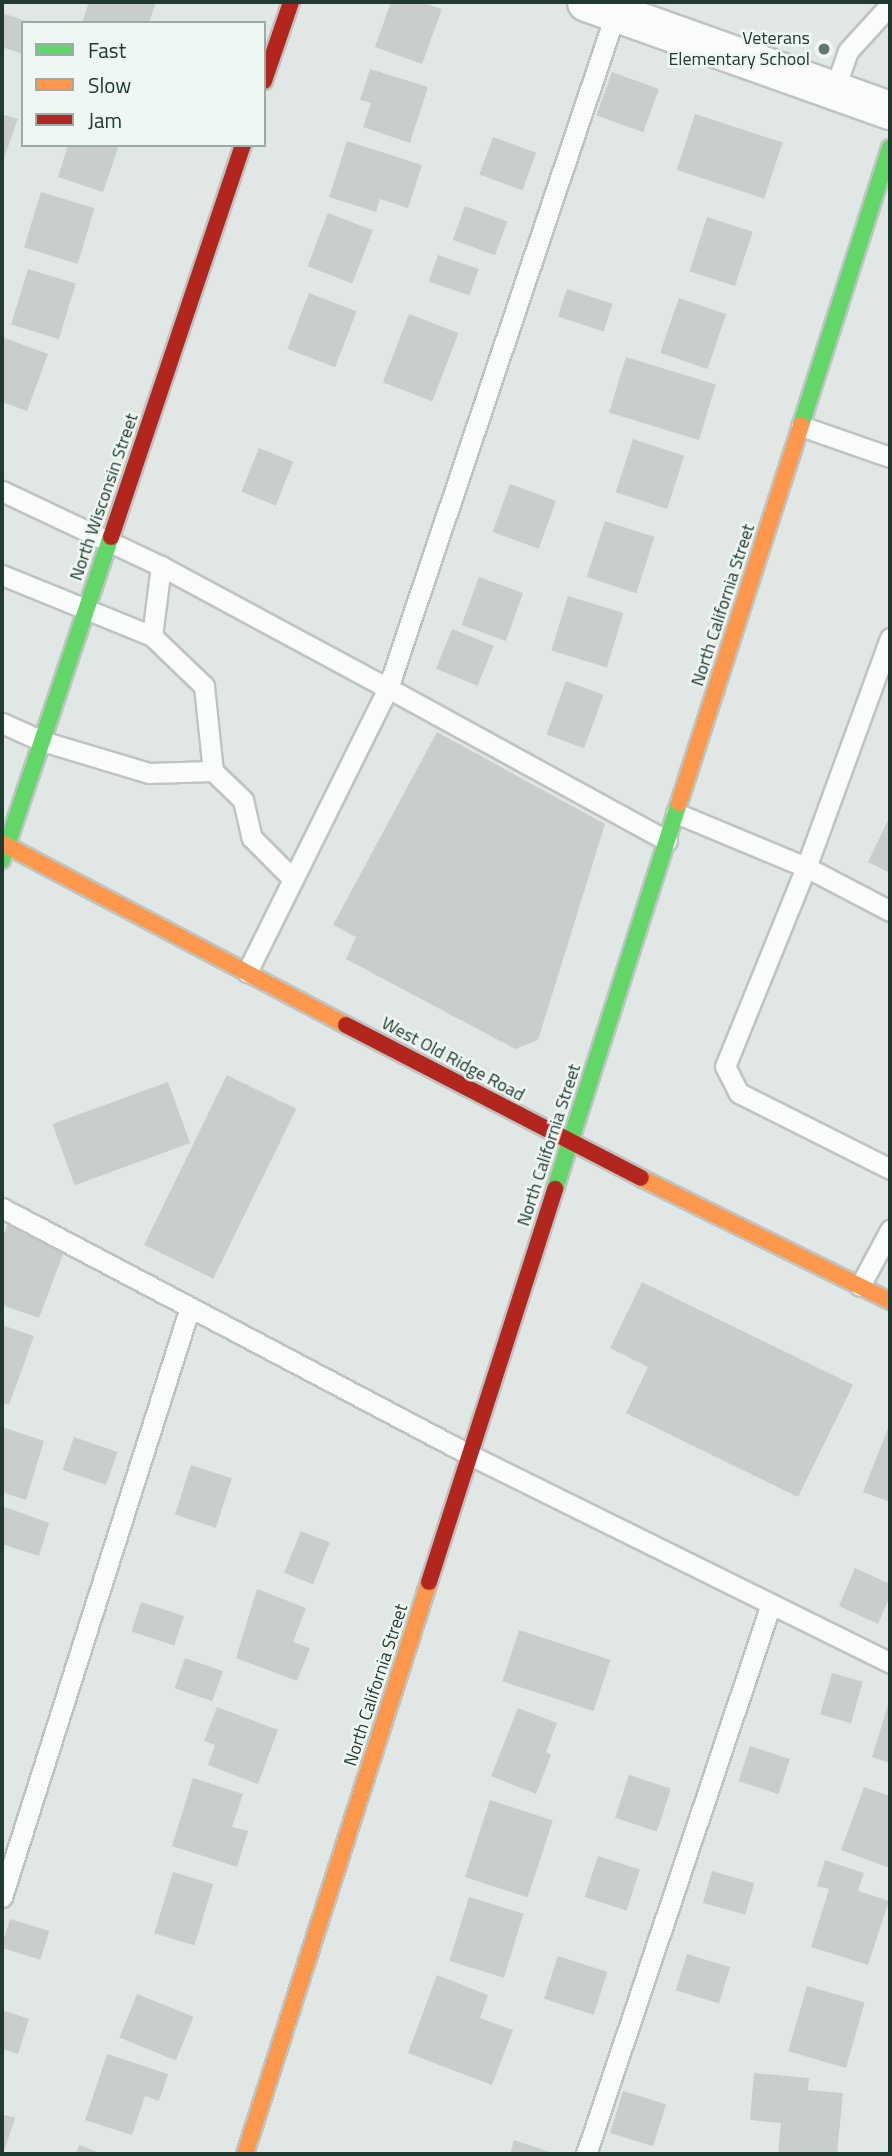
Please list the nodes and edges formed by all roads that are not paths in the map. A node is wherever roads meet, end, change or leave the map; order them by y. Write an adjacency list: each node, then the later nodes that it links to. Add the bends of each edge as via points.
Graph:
1 (291, 2): 5 (street)
2 (883, 2): 3 (lane)
3 (890, 5): 6 (lane, via 848,51)
4 (601, 7): 6 (street); 19 (lane)
5 (266, 75)
6 (834, 91): 7 (street)
7 (890, 110)
8 (242, 147): 13 (street, North Wisconsin Street)
9 (890, 148): 10 (street, North California Street)
10 (801, 426): 11 (lane); 23 (street, North California Street)
11 (890, 457)
12 (2, 491): 13 (lane)
13 (109, 542): 14 (lane); 16 (street, North Wisconsin Street)
14 (161, 566): 17 (lane); 19 (lane)
15 (2, 575): 16 (lane)
16 (86, 610): 17 (lane); 21 (street, North Wisconsin Street)
17 (152, 636): 22 (lane, via 204,686)
18 (890, 638): 26 (lane)
19 (388, 688): 24 (lane); 27 (lane)
20 (2, 723): 21 (lane)
21 (42, 741): 22 (lane, via 149,773); 25 (street, North Wisconsin Street)
22 (213, 771): 27 (lane, via 243,800 252,838)
23 (676, 813): 24 (street, North California Street); 26 (lane)
24 (667, 841): 30 (street, North California Street)
25 (3, 850): 29 (street, West Old Ridge Road)
26 (806, 867): 28 (lane); 31 (lane, via 725,1066 739,1093)
27 (293, 879): 29 (lane)
28 (890, 911)
29 (247, 972): 30 (street, West Old Ridge Road)
30 (570, 1143): 34 (street, West Old Ridge Road); 37 (street, North California Street)
31 (890, 1169)
32 (2, 1208): 36 (lane)
33 (890, 1230): 34 (lane)
34 (860, 1286): 35 (street, West Old Ridge Road)
35 (890, 1301)
36 (190, 1307): 37 (lane); 40 (lane)
37 (470, 1455): 38 (lane); 41 (street, North California Street)
38 (771, 1604): 39 (lane); 42 (lane)
39 (890, 1663)
40 (2, 1897)
41 (245, 2154)
42 (586, 2154)

